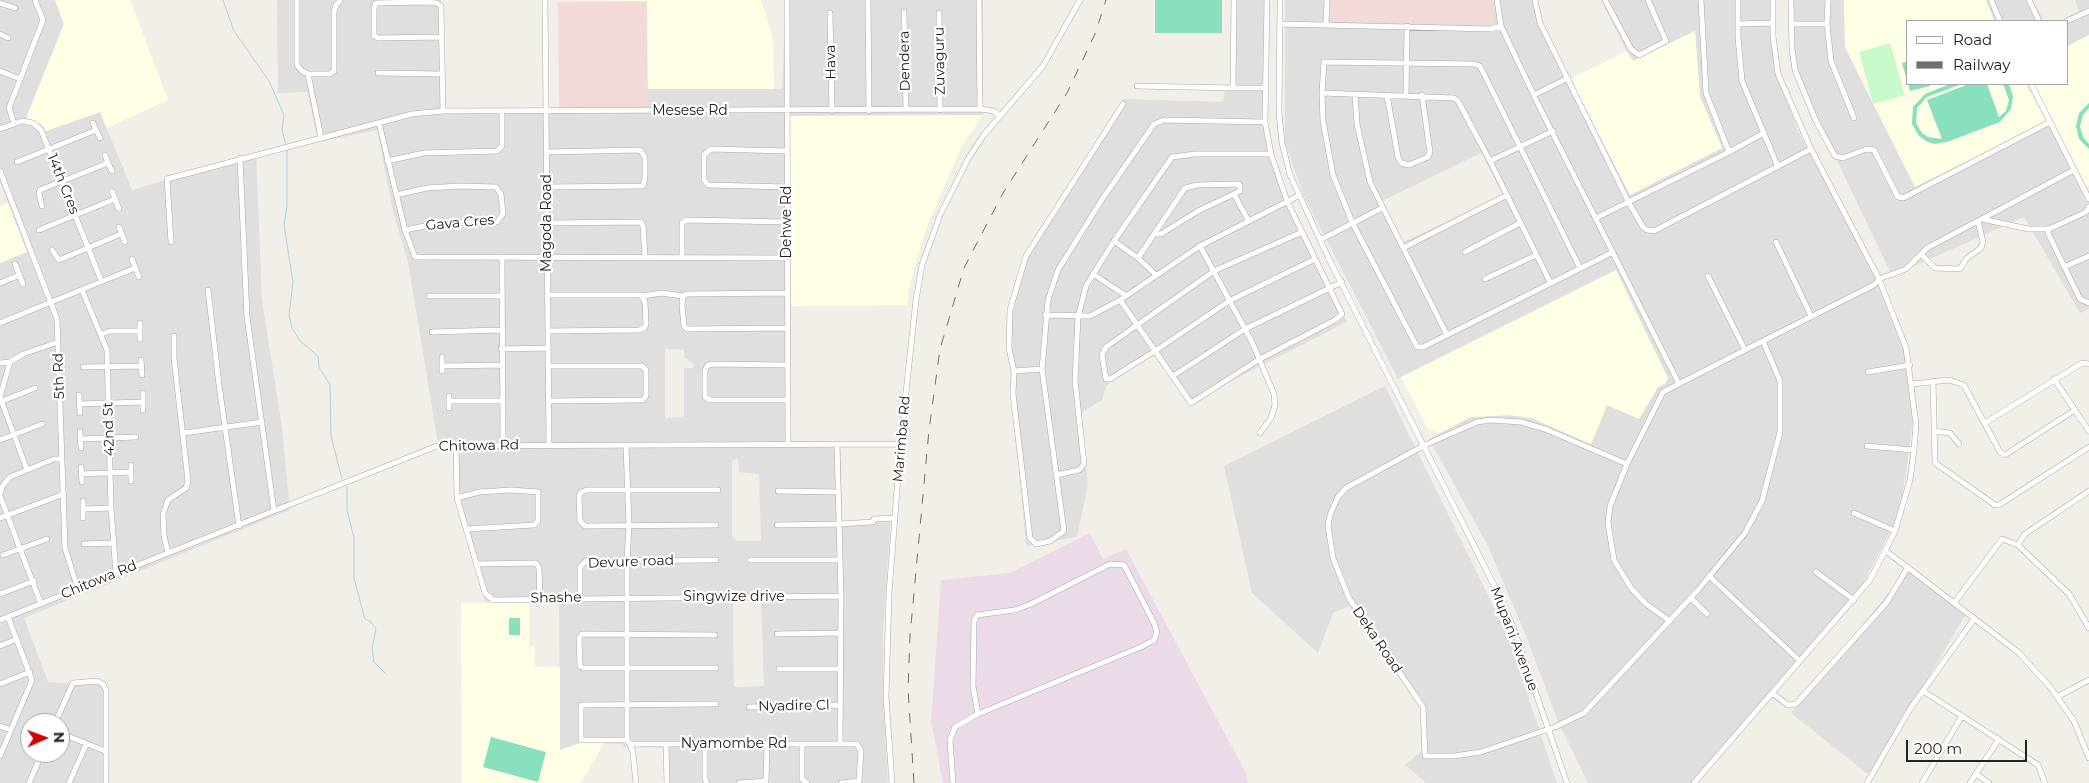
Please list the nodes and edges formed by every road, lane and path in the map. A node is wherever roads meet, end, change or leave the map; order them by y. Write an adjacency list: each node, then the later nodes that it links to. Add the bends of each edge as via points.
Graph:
1 (35, 0): 52 (street, via 43,20)
2 (297, 0): 49 (street, via 297,65)
3 (545, 0): 72 (street, Magoda Road)
4 (788, 0): 69 (street, Dehwe Rd)
5 (868, 0): 64 (street)
6 (979, 0): 67 (street)
7 (1080, 0): 73 (street, Marimba Rd, via 1051,55)
8 (1234, 0): 55 (street)
9 (1267, 0): 56 (street)
10 (1280, 0): 36 (street, Mupani Avenue)
11 (1327, 0): 40 (street)
12 (1497, 0): 42 (street)
13 (1535, 0): 51 (street, via 1540,23)
14 (1605, 0): 15 (street, via 1631,49 1638,55 1666,41)
15 (1648, 0)
16 (1701, 0): 91 (street, via 1706,93)
17 (1738, 0): 37 (street)
18 (1773, 0): 35 (street)
19 (1791, 0): 38 (street)
20 (1828, 0): 39 (street)
21 (1991, 0): 32 (street)
22 (2029, 0): 33 (street)
23 (340, 1): 49 (street, via 334,12 335,70 330,74)
24 (426, 1): 44 (street, via 437,2 441,6); 44 (street, via 377,3 374,8 374,36)
25 (7, 2): 26 (street); 27 (street)
26 (0, 3)
27 (15, 8)
28 (2089, 10): 34 (street)
29 (904, 12): 65 (street, Dendera)
30 (830, 13): 70 (street, Hava)
31 (939, 13): 66 (street, Zuvaguru)
32 (2000, 20)
33 (2038, 20)
34 (2069, 20)
35 (1773, 23): 37 (street); 88 (street, via 1778,74)
36 (1280, 24): 40 (street); 110 (street, Mupani Avenue, via 1279,124)
37 (1738, 24): 83 (street, via 1742,81)
38 (1791, 24): 39 (street); 76 (street, via 1795,70 1835,156 1843,158 1866,149 1874,150 1898,197 1903,198)
39 (1827, 24): 74 (street, via 1831,61)
40 (1326, 26): 41 (street)
41 (1407, 26): 42 (street, via 1490,29); 46 (street)
42 (1501, 26): 60 (street)
43 (0, 34): 45 (street)
44 (441, 37): 50 (street)
45 (8, 38)
46 (1406, 62): 57 (street, via 1326,60); 62 (street); 87 (street, via 1480,66)
47 (0, 71): 52 (street)
48 (378, 73): 50 (street)
49 (308, 74): 84 (street)
50 (441, 74): 68 (street)
51 (1568, 78): 60 (street); 114 (street)
52 (20, 79): 77 (street, via 9,108)
53 (2032, 85): 76 (street)
54 (1137, 86): 55 (street)
55 (1233, 88): 56 (street)
56 (1265, 88): 75 (street)
57 (1322, 93): 58 (street); 124 (street, via 1329,158)
58 (1356, 95): 61 (street); 116 (street, via 1357,124 1365,163)
59 (1422, 95): 61 (street, via 1430,152 1428,157 1409,165 1401,163 1398,157); 62 (street); 96 (street, via 1456,99)
60 (1534, 95): 82 (street)
61 (1387, 96): 62 (street)
62 (1406, 96)
63 (1123, 104): 222 (street, via 1024,260 1010,316 1009,348)
64 (869, 110): 65 (street, Mesese Rd); 70 (street, Mesese Rd)
65 (906, 110): 66 (street, Mesese Rd)
66 (940, 110): 67 (street, Mesese Rd)
67 (980, 110): 73 (street, Mesese Rd, via 994,111)
68 (442, 111): 71 (street, Mesese Rd); 79 (street, Mesese Rd, via 412,114)
69 (787, 111): 70 (street, Mesese Rd); 72 (street, Mesese Rd); 89 (street, Dehwe Rd)
70 (832, 111)
71 (502, 112): 72 (street, Mesese Rd); 95 (street, via 502,146 499,150 424,152)
72 (547, 112): 90 (street, Magoda Road)
73 (1000, 116): 259 (street, Marimba Rd, via 978,142 957,180 922,265)
74 (1854, 118)
75 (1265, 122): 92 (street); 186 (street, via 1164,120 1152,126 1058,270)
76 (2050, 122): 100 (street)
77 (14, 123): 80 (street); 86 (street, 14th Cres, via 22,121 37,125)
78 (93, 123): 81 (street)
79 (379, 123): 84 (street, Mesese Rd); 95 (street)
80 (0, 129)
81 (96, 130): 85 (street); 86 (street)
82 (1552, 131): 87 (street); 120 (street)
83 (1762, 134): 91 (street); 99 (street)
84 (321, 137): 94 (street, Mesese Rd)
85 (100, 138)
86 (49, 148): 97 (street); 103 (street, 14th Cres)
87 (1520, 148): 96 (street); 158 (street)
88 (1811, 149): 99 (street); 166 (street)
89 (787, 151): 105 (street, Dehwe Rd); 105 (street, via 711,149 704,153 704,180 708,185)
90 (547, 152): 104 (street, Magoda Road); 104 (street, via 640,150 645,161 643,186)
91 (1729, 152): 114 (street)
92 (1271, 154): 113 (street); 135 (street, via 1172,157)
93 (105, 155): 98 (street)
94 (240, 158): 137 (street, Mesese Rd, via 167,178); 244 (street, via 247,317)
95 (387, 161): 108 (street)
96 (1490, 161): 109 (street)
97 (17, 162)
98 (108, 163): 102 (street); 103 (street)
99 (1778, 167): 114 (street, via 1654,230 1643,227)
100 (2074, 170): 112 (street); 122 (street)
101 (0, 171): 184 (street, 5th Rd)
102 (112, 171)
103 (63, 181): 115 (street, via 40,190); 119 (street, 14th Cres)
104 (547, 187): 125 (street, Magoda Road)
105 (787, 188): 123 (street, Dehwe Rd)
106 (112, 191): 111 (street)
107 (1234, 194): 121 (street); 133 (street); 133 (street, via 1240,191 1239,184 1185,188)
108 (396, 195): 130 (street); 130 (street, Gava Cres, via 453,186 496,187 502,194 503,214 498,222 440,223)
109 (1506, 195): 126 (street); 141 (street)
110 (1298, 196): 113 (street); 134 (street, Mupani Avenue)
111 (115, 198): 118 (street); 119 (street)
112 (2089, 199)
113 (1287, 201): 121 (street); 131 (street)
114 (1629, 202): 120 (street)
115 (42, 206)
116 (1382, 208): 124 (street); 141 (street)
117 (2089, 208): 128 (street)
118 (119, 209)
119 (75, 215): 129 (street); 140 (street, 14th Cres)
120 (1596, 218): 144 (street)
121 (1248, 220): 139 (street)
122 (1980, 220): 128 (street, via 2028,229); 145 (street); 145 (street, via 1981,248 1966,259 1960,269 1935,268)
123 (787, 222): 151 (street, via 685,221 682,224); 152 (street, Dehwe Rd)
124 (1352, 222): 134 (street); 200 (street, via 1416,346 1423,347)
125 (547, 223): 149 (street, Magoda Road); 150 (street, via 641,222 644,226)
126 (1520, 223): 143 (street); 146 (street)
127 (119, 226): 132 (street)
128 (2049, 229): 159 (street, via 2048,235)
129 (39, 230)
130 (405, 230): 148 (street, via 415,257)
131 (1302, 232): 155 (street); 160 (street)
132 (121, 234): 136 (street); 140 (street)
133 (1156, 234): 153 (street)
134 (1320, 240): 169 (street, Mupani Avenue)
135 (1114, 241): 153 (street); 161 (street)
136 (125, 242)
137 (171, 242)
138 (1776, 242): 187 (street)
139 (1200, 246): 160 (street); 163 (street)
140 (88, 248): 142 (street, via 59,260); 167 (street, 14th Cres)
141 (1403, 248): 200 (street)
142 (52, 250)
143 (1465, 252)
144 (1613, 252): 158 (street); 228 (street)
145 (1921, 254): 166 (street, via 1906,268)
146 (1536, 255): 168 (street); 170 (street)
147 (2089, 256): 159 (street)
148 (502, 257): 149 (street); 179 (street)
149 (547, 258): 150 (street); 177 (street, Magoda Road)
150 (645, 258): 151 (street)
151 (682, 258): 152 (street)
152 (788, 258): 176 (street, Dehwe Rd)
153 (1138, 258): 163 (street)
154 (132, 259): 157 (street)
155 (1315, 259): 173 (street); 183 (street)
156 (15, 264): 162 (street)
157 (135, 268): 165 (street); 167 (street)
158 (1580, 268): 170 (street)
159 (2064, 268): 185 (street, via 2080,299)
160 (1214, 271): 183 (street); 191 (street)
161 (1093, 274): 182 (street); 188 (street, via 1083,294)
162 (20, 275): 171 (street); 172 (street)
163 (1156, 275): 182 (street)
164 (1708, 276): 206 (street)
165 (139, 277)
166 (1879, 279): 187 (street, via 1874,286); 216 (street, via 1900,328)
167 (101, 280): 174 (street)
168 (1485, 280)
169 (1342, 282): 173 (street); 265 (street, Mupani Avenue)
170 (1550, 282): 200 (street)
171 (0, 283)
172 (23, 284)
173 (1330, 287): 193 (street); 210 (street, via 1341,315)
174 (82, 290): 184 (street); 198 (street, 42nd St)
175 (208, 290): 247 (street)
176 (788, 293): 181 (street, via 689,293); 192 (street, Dehwe Rd)
177 (548, 295): 180 (street); 196 (street, Magoda Road)
178 (429, 296): 179 (street)
179 (501, 296): 194 (street)
180 (643, 296): 181 (street, via 661,293); 196 (street, via 646,324 643,328)
181 (682, 296): 192 (street, via 684,326 688,329)
182 (1123, 298): 188 (street, via 1090,316); 191 (street)
183 (1229, 301): 193 (street); 207 (street)
184 (52, 302): 189 (street); 203 (street, 5th Rd)
185 (2089, 303)
186 (1046, 315): 188 (street); 221 (street)
187 (1811, 316): 202 (street)
188 (1078, 317): 279 (street, via 1074,380 1084,464 1079,470)
189 (0, 323)
190 (140, 323): 195 (street)
191 (1137, 325): 207 (street); 207 (street, via 1104,349 1106,379)
192 (788, 328): 215 (street, Dehwe Rd)
193 (1245, 329): 210 (street); 225 (street)
194 (500, 330): 197 (street); 205 (street)
195 (140, 331): 198 (street); 201 (street)
196 (548, 331): 204 (street, Magoda Road)
197 (432, 332)
198 (102, 334): 220 (street, 42nd St)
199 (174, 336): 251 (street)
200 (1447, 336)
201 (140, 339)
202 (1763, 341): 206 (street); 322 (street, via 1780,381 1779,444 1762,502 1745,533)
203 (58, 342): 211 (street); 271 (street, 5th Rd)
204 (548, 348): 205 (street); 218 (street, Magoda Road)
205 (501, 349): 214 (street)
206 (1744, 350): 228 (street)
207 (1155, 351): 225 (street)
208 (442, 358): 214 (street, via 442,368)
209 (141, 360): 217 (street)
210 (1258, 360): 225 (street, via 1192,403 1188,402); 252 (street, via 1276,405)
211 (10, 362): 212 (street); 236 (street)
212 (0, 364)
213 (2089, 364): 226 (street, via 2082,363)
214 (502, 365): 234 (street)
215 (788, 365): 233 (street, Dehwe Rd); 233 (street, via 708,365 705,370 705,397 710,400)
216 (1910, 365): 223 (street); 229 (street)
217 (142, 366): 220 (street); 224 (street)
218 (548, 366): 235 (street, Magoda Road); 235 (street, via 642,366 646,370 646,396 643,400)
219 (83, 367): 220 (street)
220 (108, 367): 238 (street, 42nd St)
221 (1042, 369): 222 (street); 279 (street)
222 (1014, 370): 279 (street, via 1012,387 1030,538 1034,544 1050,541 1064,533)
223 (1868, 372)
224 (142, 375)
225 (1173, 376)
226 (2054, 379): 242 (street); 245 (street)
227 (1933, 380): 229 (street); 245 (street, via 1950,380 1964,385); 249 (street)
228 (1679, 384): 272 (street, via 1660,396)
229 (1912, 384): 270 (street, via 1916,424)
230 (35, 388): 236 (street)
231 (143, 393): 237 (street)
232 (79, 395): 239 (street)
233 (788, 400): 258 (street, Dehwe Rd)
234 (502, 401): 240 (street, via 449,399); 261 (street)
235 (549, 401): 262 (street, Magoda Road)
236 (0, 402): 253 (street)
237 (143, 402): 238 (street); 241 (street)
238 (108, 403): 239 (street); 255 (street, 42nd St)
239 (80, 404): 243 (street)
240 (449, 408)
241 (143, 410)
242 (2075, 410): 245 (street, via 2005,455 2000,452); 250 (street)
243 (80, 413)
244 (262, 422): 247 (street); 293 (street)
245 (1985, 423)
246 (42, 424): 253 (street)
247 (225, 428): 251 (street); 302 (street)
248 (80, 431): 256 (street)
249 (1934, 431): 260 (street, via 1950,433); 268 (street, via 1935,463 1995,505)
250 (2089, 431)
251 (184, 433): 312 (street, via 188,485 168,500 162,514)
252 (1260, 433)
253 (14, 435): 257 (street); 275 (street)
254 (136, 437): 255 (street)
255 (109, 438): 256 (street); 277 (street, 42nd St)
256 (81, 439): 269 (street)
257 (0, 440)
258 (788, 444): 263 (street, Chitowa Rd); 264 (street, Chitowa Rd)
259 (900, 444): 264 (street, Chitowa Rd); 298 (street, Marimba Rd)
260 (1959, 444)
261 (503, 445): 262 (street, Chitowa Rd); 266 (street, Chitowa Rd)
262 (549, 445): 263 (street, Chitowa Rd)
263 (626, 445): 282 (street)
264 (838, 445): 286 (street)
265 (1425, 445): 272 (street, via 1477,422 1513,421 1545,429); 365 (street, Mupani Avenue, via 1513,627); 365 (street, Deka Road, via 1346,488 1338,497 1330,515 1329,540 1349,598 1423,707 1425,756 1481,752)
266 (456, 446): 289 (street); 293 (street, Chitowa Rd, via 432,447)
267 (1867, 446): 270 (street)
268 (2089, 447)
269 (81, 448)
270 (1914, 450): 305 (street, via 1910,480)
271 (61, 459): 275 (street); 287 (street, 5th Rd)
272 (1627, 464): 338 (street, via 1610,506 1608,523 1614,560 1631,588 1646,604)
273 (131, 465): 276 (street)
274 (81, 467): 278 (street)
275 (27, 470): 288 (street, via 10,477)
276 (130, 472): 277 (street); 280 (street)
277 (110, 473): 278 (street); 291 (street, 42nd St)
278 (81, 474): 281 (street)
279 (1056, 475)
280 (131, 481)
281 (82, 482)
282 (628, 490): 283 (street); 303 (street); 303 (street, via 582,491 579,517 585,526)
283 (718, 490)
284 (778, 491): 286 (street)
285 (2089, 491): 309 (street, via 2026,534)
286 (838, 492): 299 (street)
287 (64, 494): 295 (street); 324 (street, 5th Rd, via 65,552)
288 (0, 495): 295 (street)
289 (458, 498): 304 (street); 304 (street, via 479,492 538,492 536,524)
290 (83, 502): 292 (street)
291 (111, 508): 292 (street); 307 (street, 42nd St)
292 (83, 509): 297 (street)
293 (274, 511): 302 (street, Chitowa Rd)
294 (1854, 513): 305 (street)
295 (8, 515): 296 (street); 310 (street)
296 (0, 518)
297 (83, 518)
298 (894, 518): 299 (street); 390 (street, Marimba Rd, via 886,658)
299 (839, 524): 301 (street); 316 (street)
300 (716, 525): 303 (street)
301 (777, 525)
302 (239, 526): 312 (street, Chitowa Rd)
303 (629, 526): 317 (street)
304 (467, 530): 318 (street)
305 (1895, 531): 311 (street)
306 (48, 539): 310 (street)
307 (113, 543): 308 (street); 321 (street, 42nd St)
308 (84, 544)
309 (2018, 545): 332 (street, via 2002,539); 339 (street, via 2069,594)
310 (21, 548): 313 (street); 323 (street)
311 (1886, 551): 319 (street); 331 (street)
312 (168, 552): 321 (street, Chitowa Rd)
313 (3, 555)
314 (716, 560): 317 (street, Devure road)
315 (750, 560): 316 (street)
316 (840, 560): 326 (street)
317 (627, 561): 327 (street); 328 (street, Devure road, via 582,562)
318 (477, 564): 330 (street, Shashe, via 487,596 493,600); 330 (street, via 536,563)
319 (1908, 567): 332 (street); 355 (street, via 1886,602 1796,704 1788,704)
320 (1816, 572): 331 (street)
321 (116, 573): 324 (street, Chitowa Rd)
322 (1709, 576): 329 (street); 346 (street)
323 (34, 581): 325 (street); 333 (street)
324 (78, 589): 333 (street, Chitowa Rd)
325 (0, 594)
326 (841, 596): 327 (street, Singwize drive); 340 (street)
327 (627, 597): 328 (street, Shashe); 341 (street)
328 (580, 598): 330 (street, Shashe)
329 (1691, 598): 334 (street); 338 (street)
330 (540, 599)
331 (1854, 600): 346 (street)
332 (1954, 603): 336 (street)
333 (41, 604): 335 (street, Chitowa Rd)
334 (1708, 614)
335 (8, 617): 337 (street, Chitowa Rd); 344 (street)
336 (1974, 619): 354 (street); 356 (street, via 2018,652)
337 (0, 620)
338 (1670, 621): 365 (street, via 1584,713)
339 (2089, 628)
340 (841, 633): 342 (street); 350 (street)
341 (627, 634): 343 (street); 348 (street); 348 (street, via 582,634 579,638 580,666 583,668)
342 (777, 634)
343 (715, 635)
344 (17, 639): 345 (street); 351 (street)
345 (0, 646)
346 (1800, 661): 355 (street)
347 (716, 668): 348 (street)
348 (627, 669): 359 (street)
349 (779, 669): 350 (street)
350 (840, 669): 358 (street)
351 (30, 672): 353 (street); 366 (street, via 31,685)
352 (2089, 680): 356 (street)
353 (0, 684)
354 (1923, 691): 363 (street); 394 (street)
355 (1772, 693): 393 (street)
356 (2057, 698): 378 (street, via 2074,721)
357 (716, 704): 359 (street)
358 (839, 704): 360 (street, Nyadire Cl); 375 (street)
359 (627, 705): 369 (street); 369 (street, Nyamombe Rd, via 581,705 579,738)
360 (749, 707)
361 (60, 713): 376 (street, via 73,683 100,682 106,690)
362 (978, 714): 362 (street, via 1154,640 1157,629 1124,565 1110,564 1015,610 977,614 974,621 973,686); 391 (street, via 952,732)
363 (1962, 716): 368 (street); 395 (street)
364 (0, 726): 366 (street)
365 (1548, 729): 392 (street, Mupani Avenue)
366 (11, 730): 377 (street)
367 (70, 737): 372 (street)
368 (1999, 739): 380 (street); 398 (street, via 2038,765)
369 (628, 742): 373 (street, Nyamombe Rd); 384 (street, via 633,753)
370 (705, 743): 371 (street, Nyamombe Rd); 373 (street, Nyamombe Rd); 386 (street)
371 (767, 743): 374 (street, Nyamombe Rd); 387 (street, via 766,781)
372 (86, 744): 376 (street); 382 (street)
373 (666, 744): 385 (street)
374 (802, 744): 375 (street, Nyamombe Rd); 388 (street, via 802,780)
375 (840, 744): 389 (street, Nyamombe Rd, via 857,744 861,750 859,781)
376 (105, 751): 383 (street)
377 (0, 756)
378 (2089, 758)
379 (37, 763): 381 (street)
380 (1976, 774): 396 (street); 397 (street)
381 (28, 783)
382 (69, 783)
383 (106, 783)
384 (636, 783)
385 (667, 783)
386 (707, 783)
387 (739, 783)
388 (807, 783)
389 (840, 783)
390 (892, 783)
391 (953, 783)
392 (1567, 783)
393 (1694, 783)
394 (1867, 783)
395 (1922, 783)
396 (1970, 783)
397 (1989, 783)
398 (2044, 783)

